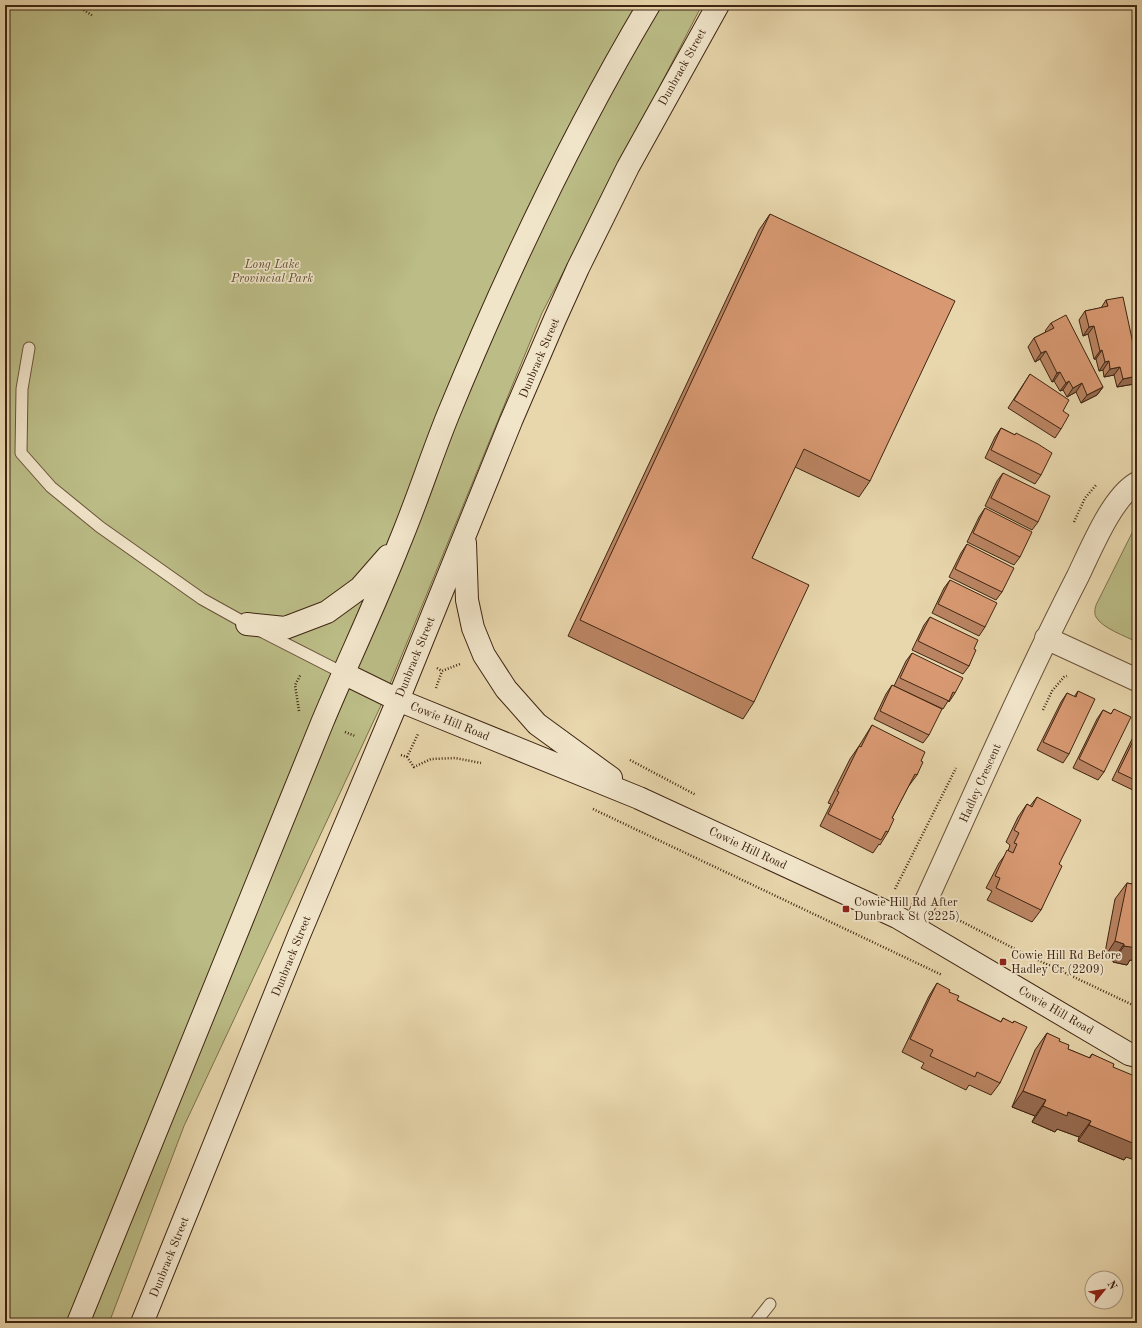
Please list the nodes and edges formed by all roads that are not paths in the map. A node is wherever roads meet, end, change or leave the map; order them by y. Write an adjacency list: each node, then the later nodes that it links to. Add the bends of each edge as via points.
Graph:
1 (649, 5): 6 (main road, via 605,82 523,243 426,470)
2 (718, 5): 5 (main road, Dunbrack Street, via 655,116 603,217 549,334)
3 (29, 348): 7 (lane, via 22,389 21,453 52,487 100,527 202,599)
4 (1137, 483): 8 (main road, Hadley Crescent, via 1129,487 1113,508)
5 (464, 535): 11 (main road, Dunbrack Street); 12 (main road, via 467,600 472,628 484,655 506,689 537,724)
6 (400, 543): 7 (main road, via 360,588 327,612 285,628); 9 (main road, via 362,635)
7 (246, 624): 9 (lane)
8 (1046, 638): 10 (main road); 13 (main road, Hadley Crescent)
9 (343, 673): 11 (main road, Cowie Hill Road); 16 (main road)
10 (1137, 680)
11 (398, 700): 12 (main road, Cowie Hill Road); 17 (main road, Dunbrack Street, via 299,935)
12 (639, 798): 13 (main road, Cowie Hill Road)
13 (914, 927): 14 (main road, Cowie Hill Road, via 1129,1054)
14 (1137, 1056)
15 (770, 1304): 18 (lane)
16 (78, 1323)
17 (142, 1323)
18 (755, 1323)

